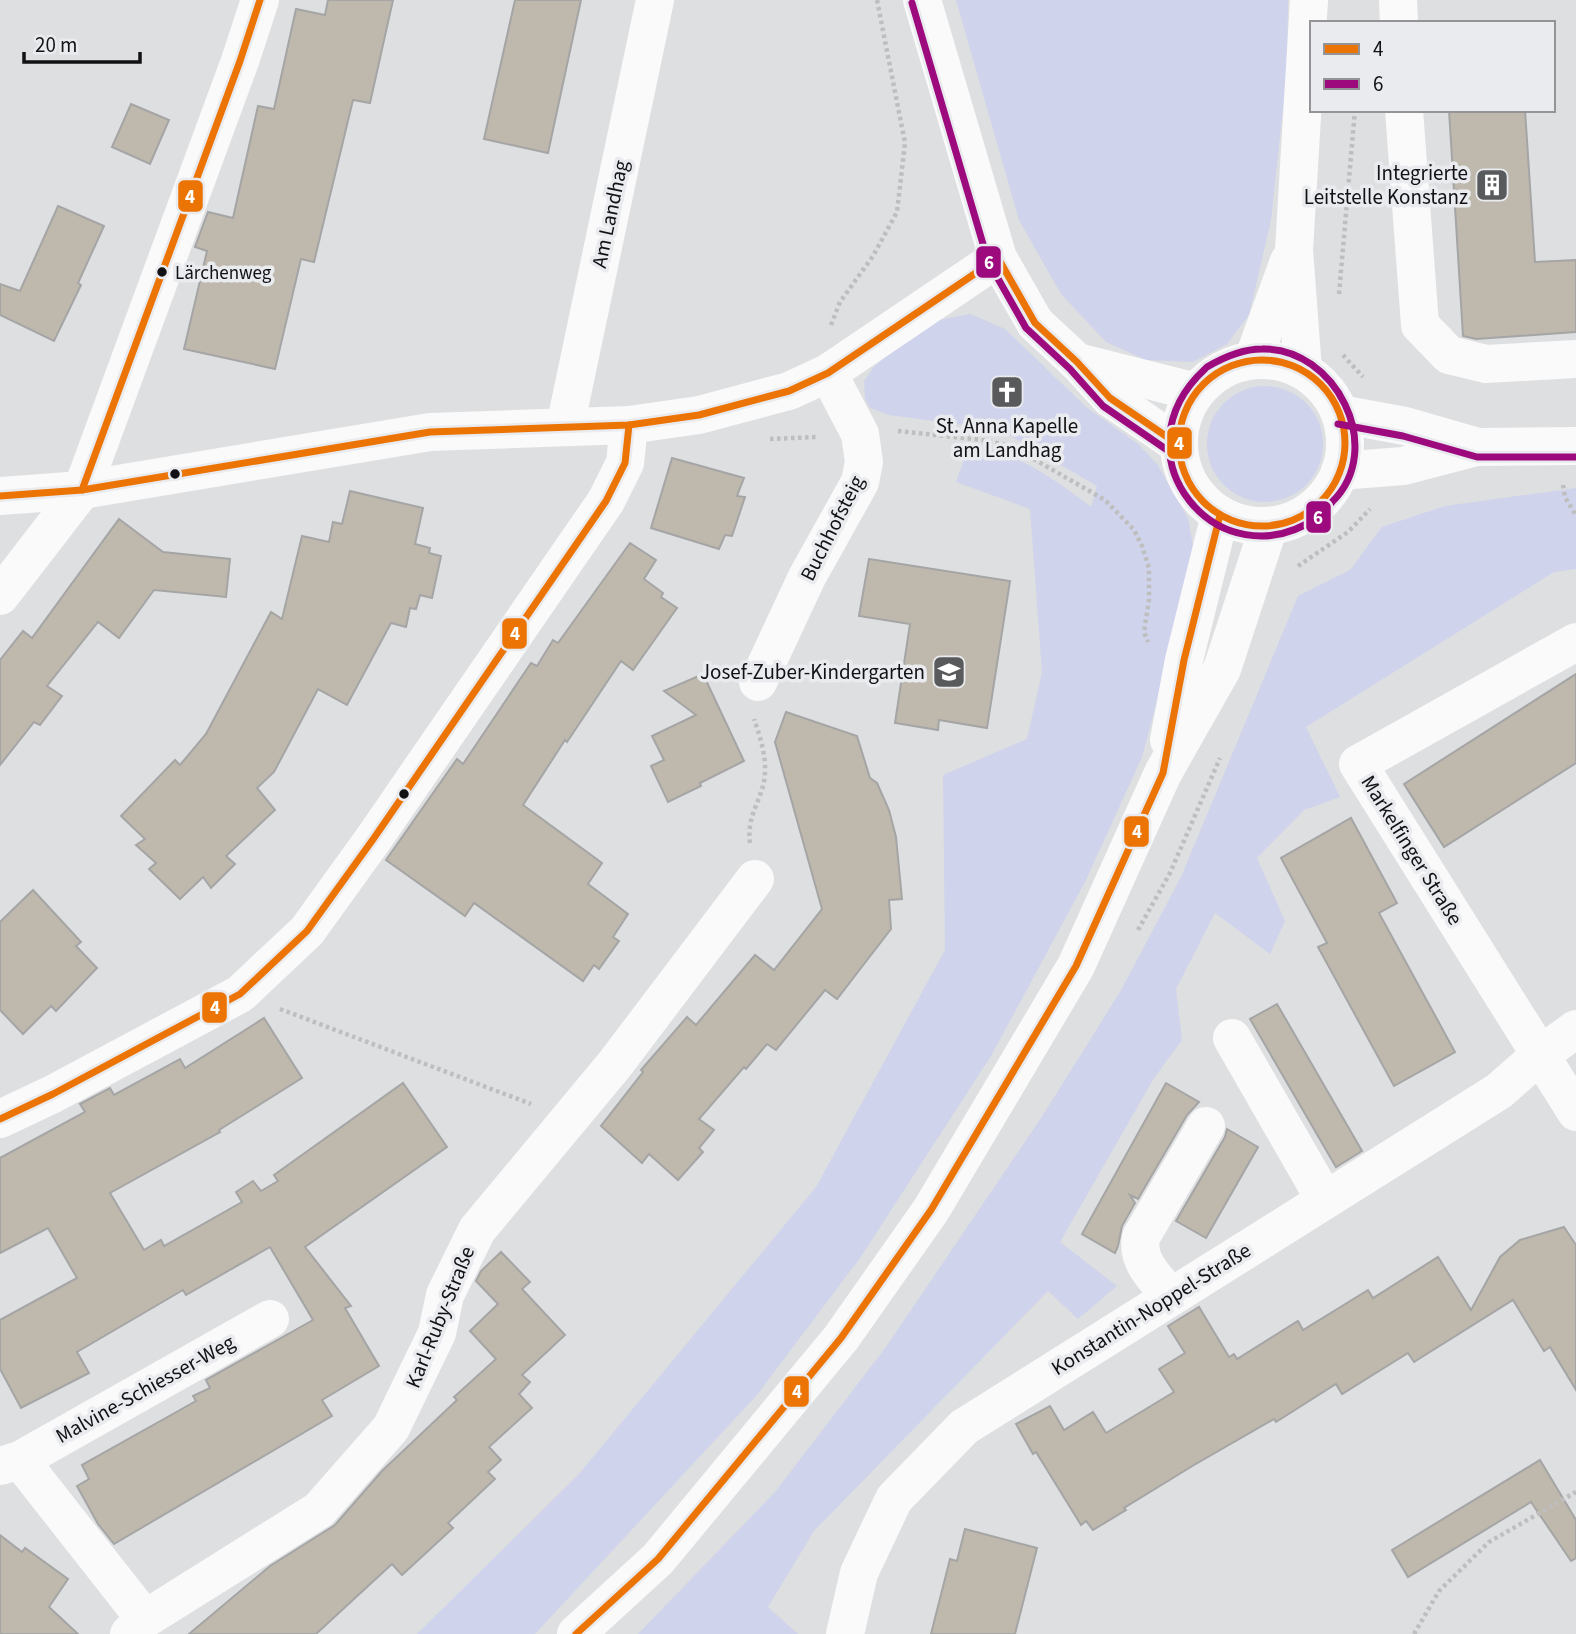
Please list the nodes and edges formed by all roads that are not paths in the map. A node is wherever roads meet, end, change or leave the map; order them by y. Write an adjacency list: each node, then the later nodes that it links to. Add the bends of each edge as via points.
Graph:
1 (260, 0): 23 (street)
2 (655, 0): 18 (street, Am Landhag)
3 (922, 0): 9 (street)
4 (1308, 0): 8 (street)
5 (1398, 0): 6 (street)
6 (1399, 21)
7 (1404, 112): 10 (street, via 1420,324 1449,355 1486,364)
8 (1294, 250): 11 (street); 14 (street)
9 (998, 258): 12 (street, via 1035,323); 13 (street)
10 (1576, 359)
11 (1253, 360): 14 (street); 15 (street, via 1231,365)
12 (1077, 362): 15 (street); 19 (street, via 1110,398)
13 (834, 369): 17 (street, via 789,391 699,415); 29 (street, Buchhofsteig, via 860,435 864,462 860,481)
14 (1303, 370): 16 (street, via 1331,396)
15 (1196, 392): 19 (street, via 1183,417)
16 (1340, 414): 21 (street); 22 (street, via 1345,452)
17 (629, 425): 18 (street); 36 (street, via 625,463 606,501 307,931 240,994)
18 (565, 427): 23 (street, via 430,432)
19 (1179, 445): 25 (street, via 1190,485)
20 (1576, 446): 21 (street)
21 (1479, 447): 22 (street, via 1403,466)
22 (1340, 471): 26 (street, via 1313,509)
23 (82, 489): 24 (street); 27 (street)
24 (0, 496)
25 (1220, 515): 26 (street, via 1244,524); 30 (street, via 1184,660)
26 (1269, 526): 30 (street, via 1222,669)
27 (0, 596)
28 (1576, 642): 34 (street, Markelfinger Straße, via 1358,764)
29 (758, 682)
30 (1163, 773): 43 (street, via 1076,966 931,1210 841,1338 658,1559)
31 (755, 879): 42 (street, Karl-Ruby-Straße, via 615,1064 477,1230 444,1295 437,1333 391,1428 318,1510)
32 (1576, 1029): 34 (street, Konstantin-Noppel-Straße)
33 (1232, 1038): 38 (street)
34 (1540, 1055): 35 (street, Markelfinger Straße); 38 (street, Konstantin-Noppel-Straße, via 1499,1091)
35 (1576, 1112)
36 (0, 1119)
37 (1206, 1126): 39 (street, via 1140,1237 1142,1261)
38 (1325, 1200): 39 (street, Konstantin-Noppel-Straße)
39 (1171, 1297): 44 (street, Konstantin-Noppel-Straße, via 964,1427 894,1499 859,1573)
40 (270, 1319): 41 (street, Malvine-Schiesser-Weg)
41 (10, 1463): 42 (street, Malvine-Schiesser-Weg)
42 (137, 1626)
43 (576, 1634)
44 (845, 1634)

